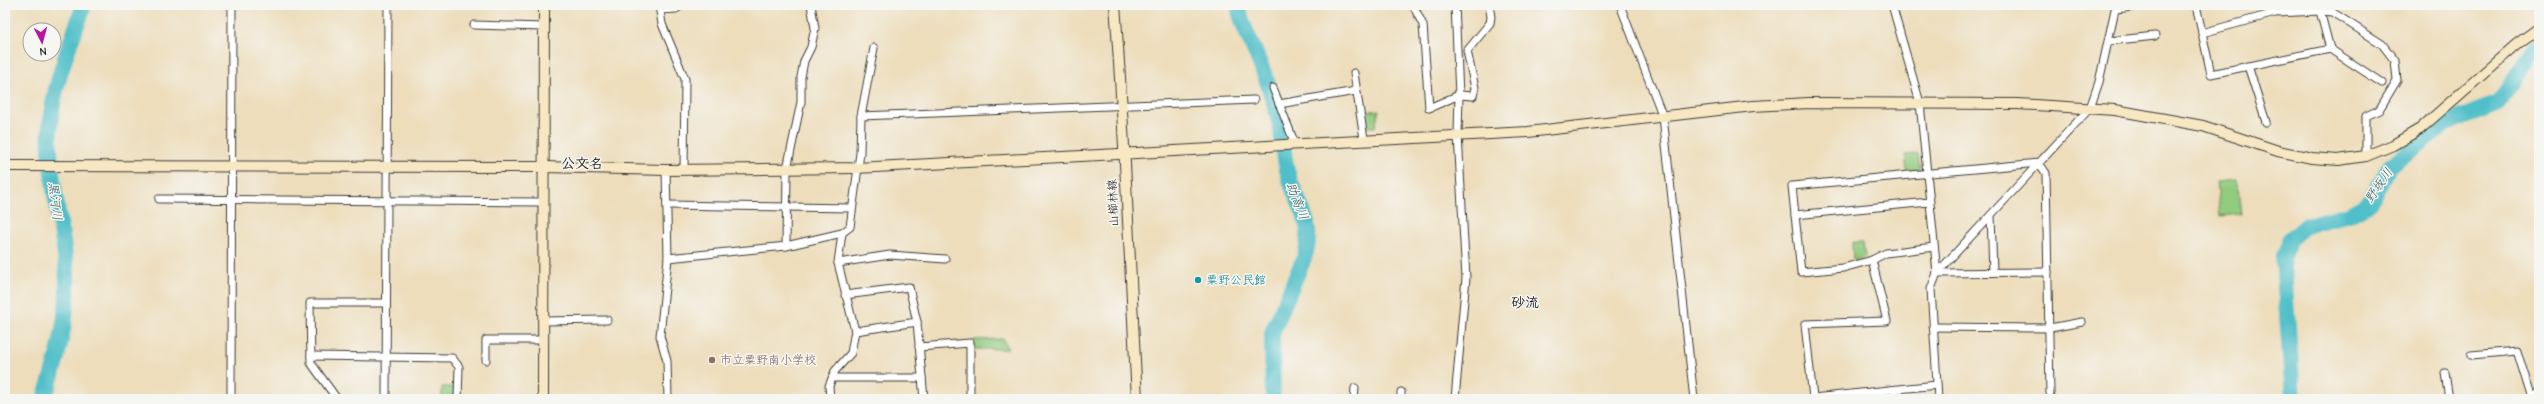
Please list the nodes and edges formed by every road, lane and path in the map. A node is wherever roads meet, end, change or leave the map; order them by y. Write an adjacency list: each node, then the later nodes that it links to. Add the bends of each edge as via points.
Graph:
1 (232, 5): 46 (street)
2 (388, 5): 47 (street)
3 (544, 5): 18 (street)
4 (682, 5): 15 (street, via 676,9)
5 (811, 5): 50 (street, via 815,28 800,77 801,102)
6 (1115, 5): 34 (street, 山櫛林線)
7 (1413, 5): 30 (street, via 1423,25 1429,108)
8 (1455, 5): 30 (street)
9 (1488, 5): 30 (street, via 1490,23 1467,51 1475,91 1473,96)
10 (1620, 5): 37 (street)
11 (1892, 5): 32 (street)
12 (2148, 5): 14 (street)
13 (2196, 5): 20 (street)
14 (2116, 7): 22 (street)
15 (660, 8): 52 (street, via 662,24 685,79)
16 (2320, 11): 20 (street, via 2276,13); 24 (street); 43 (street, via 2332,12 2382,44 2395,61 2397,80 2379,110 2366,116)
17 (474, 25): 18 (street)
18 (543, 27): 48 (street)
19 (2539, 28): 43 (street, via 2420,128 2393,145)
20 (2202, 33): 25 (street, via 2211,74)
21 (2155, 36): 22 (street)
22 (2109, 42): 35 (street)
23 (874, 48): 36 (street)
24 (2330, 49): 25 (street); 27 (street)
25 (2248, 66): 38 (street)
26 (1354, 73): 29 (street)
27 (2382, 83)
28 (1273, 88): 33 (street)
29 (1356, 91): 33 (street); 40 (street)
30 (1459, 95): 39 (street)
31 (1254, 100): 34 (street)
32 (1920, 103): 35 (street); 37 (street, via 1777,104); 53 (street)
33 (1279, 104): 41 (street)
34 (1123, 107): 36 (street); 42 (street, 山櫛林線)
35 (2090, 108): 43 (street, via 2116,110 2203,126 2278,151 2312,158 2338,160); 44 (street)
36 (861, 116): 49 (street, via 860,153)
37 (1663, 117): 39 (street, via 1528,132); 108 (street)
38 (2266, 122)
39 (1458, 136): 40 (street); 107 (street, via 1466,278)
40 (1364, 139): 41 (street)
41 (1292, 144): 42 (street)
42 (1123, 154): 49 (street); 105 (street, 山櫛林線)
43 (2366, 156)
44 (2039, 163): 53 (street); 63 (street); 72 (street, via 2046,173)
45 (5, 166): 46 (street)
46 (231, 167): 47 (street); 55 (street)
47 (386, 167): 48 (street); 56 (street)
48 (543, 167): 51 (street); 57 (street)
49 (856, 168): 50 (street); 61 (street)
50 (787, 169): 52 (street); 60 (street)
51 (666, 170): 52 (street); 59 (street)
52 (684, 170)
53 (1926, 173): 58 (street); 62 (street, via 1792,186)
54 (159, 199): 55 (street)
55 (231, 199): 56 (street); 96 (street)
56 (386, 200): 57 (street); 75 (street)
57 (542, 202): 77 (street)
58 (1929, 202): 62 (street); 66 (street)
59 (667, 205): 60 (street); 67 (street)
60 (786, 207): 61 (street); 65 (street)
61 (852, 208): 64 (street, via 850,226)
62 (1795, 215): 69 (street, via 1801,272 1843,268)
63 (1991, 215): 71 (street); 73 (street)
64 (842, 233): 65 (street); 70 (street)
65 (786, 246): 67 (street)
66 (1934, 247): 69 (street, via 1886,253); 73 (street)
67 (668, 258): 101 (street, via 660,336 667,360)
68 (945, 259): 70 (street, via 890,255)
69 (1872, 260): 92 (street, via 1887,321 1805,324 1813,398)
70 (838, 263): 74 (street)
71 (1993, 272): 72 (street); 73 (street)
72 (2048, 272): 81 (street)
73 (1937, 273): 80 (street, via 1931,289)
74 (845, 295): 78 (street, via 909,287); 82 (street, via 853,316)
75 (385, 303): 86 (street, via 310,303); 87 (street)
76 (607, 320): 77 (street)
77 (542, 321): 83 (street)
78 (917, 322): 82 (street); 84 (street)
79 (2082, 322): 81 (street)
80 (1933, 327): 81 (street); 92 (street)
81 (2050, 328): 95 (street)
82 (855, 331): 90 (street, via 851,353)
83 (542, 340): 88 (street, via 486,340); 100 (street)
84 (920, 347): 91 (street); 104 (street, via 970,343)
85 (2471, 355): 111 (street, via 2517,351)
86 (311, 356): 87 (street); 97 (street, via 311,363)
87 (386, 358): 98 (street); 99 (street, via 452,358 459,367)
88 (486, 360)
89 (2445, 373): 110 (street)
90 (832, 378): 91 (street); 102 (street, via 829,386)
91 (922, 378): 103 (street)
92 (1937, 385): 109 (street)
93 (1355, 388): 106 (street)
94 (2539, 392): 111 (street)
95 (2050, 393)
96 (231, 399)
97 (337, 399)
98 (386, 399)
99 (458, 399)
100 (543, 399)
101 (668, 399)
102 (830, 399)
103 (924, 399)
104 (970, 399)
105 (1137, 399)
106 (1354, 399)
107 (1456, 399)
108 (1694, 399)
109 (1938, 399)
110 (2449, 399)
111 (2532, 399)

